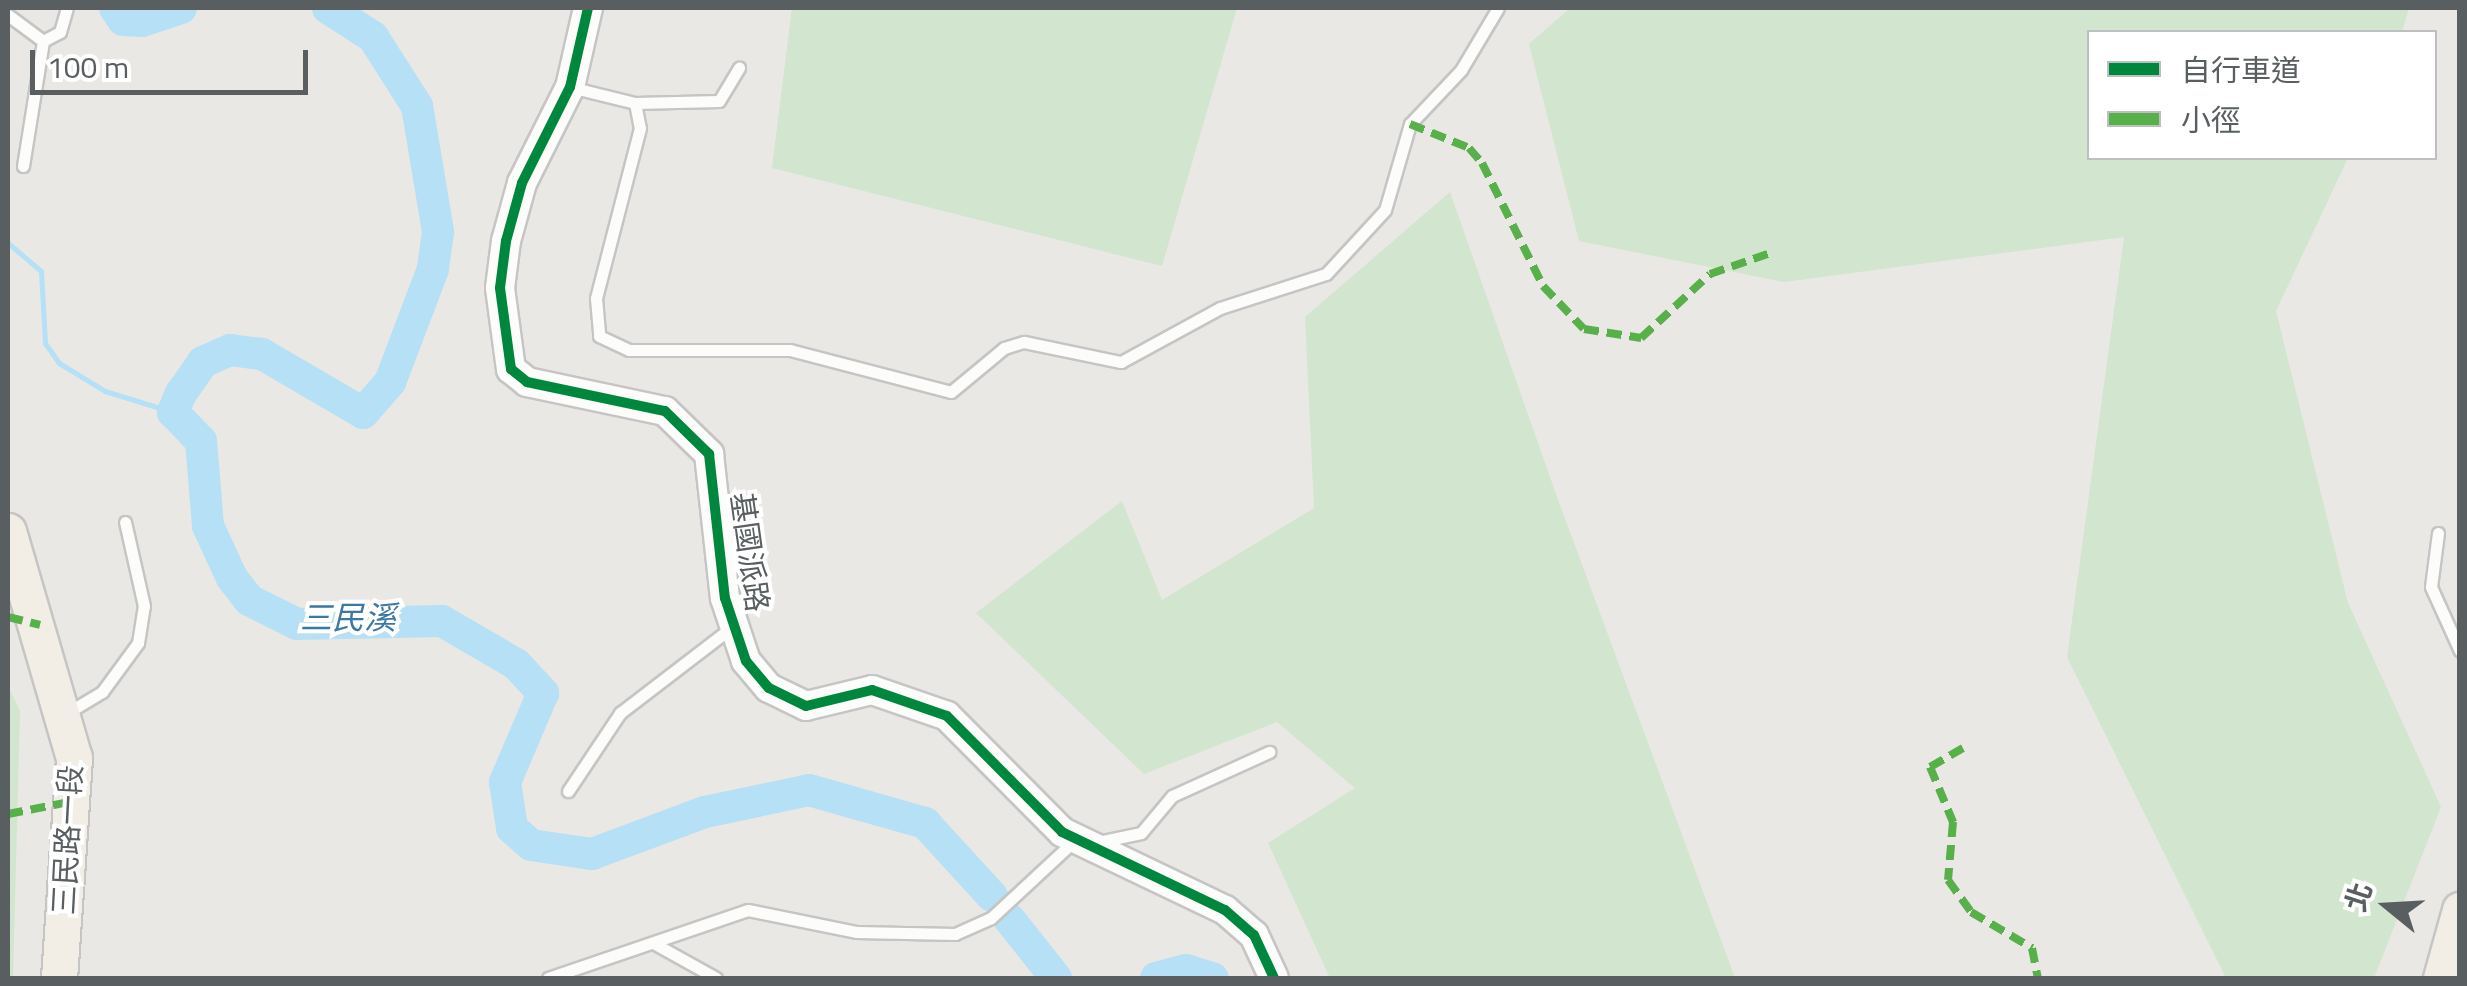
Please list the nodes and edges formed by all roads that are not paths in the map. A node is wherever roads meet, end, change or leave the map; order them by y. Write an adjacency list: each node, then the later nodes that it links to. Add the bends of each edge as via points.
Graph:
1 (67, 8): 5 (lane, via 60,32)
2 (588, 8): 7 (street, 基國派路)
3 (1498, 8): 8 (lane, via 1460,70 1410,124 1385,210 1326,274 1220,308 1121,362 1024,342 1004,348 952,392 790,350 628,350 599,336 596,298 624,214 640,128)
4 (8, 15): 5 (lane)
5 (43, 41): 9 (lane)
6 (739, 68): 8 (lane, via 720,100)
7 (570, 87): 8 (lane); 13 (street, 基國派路, via 522,183 506,241 500,288 512,369 527,382 627,399 684,424 708,454 717,486)
8 (634, 103)
9 (23, 166)
10 (126, 522): 15 (lane, via 144,606 138,643 102,692)
11 (8, 531): 15 (main road, 三民路一段)
12 (2438, 532): 14 (lane, via 2431,587)
13 (734, 625): 17 (lane, via 620,713); 18 (street, 基國派路, via 746,661 786,699 806,706 872,690 948,716 1031,809)
14 (2460, 651)
15 (67, 713): 21 (main road, 三民路一段, via 74,801)
16 (1269, 752): 18 (lane, via 1172,796 1142,833)
17 (568, 790)
18 (1082, 842): 20 (lane, via 990,918 954,934 856,932 748,910); 24 (street, 基國派路, via 1226,910 1254,935)
19 (2460, 910): 25 (main road)
20 (655, 944): 22 (lane); 23 (lane)
21 (59, 978)
22 (548, 978)
23 (716, 978)
24 (1274, 978)
25 (2441, 978)

